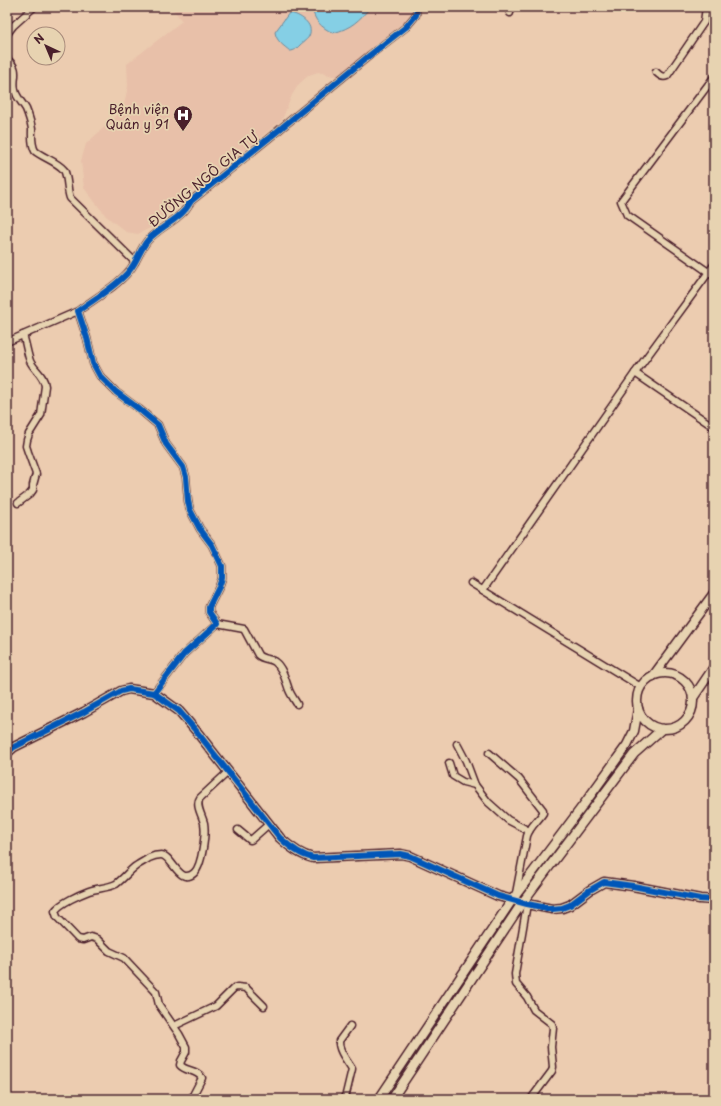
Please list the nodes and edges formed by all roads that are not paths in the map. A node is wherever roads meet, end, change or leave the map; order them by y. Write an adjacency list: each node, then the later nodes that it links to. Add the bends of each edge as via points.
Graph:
1 (34, 7): 4 (street)
2 (417, 7): 8 (street, ĐƯỜNG NGÔ GIA TỰ, via 416,15 406,27 155,233 142,248)
3 (706, 7): 6 (street, via 704,22 667,76 661,76)
4 (7, 34)
5 (7, 59): 8 (street, via 14,66 14,90 26,109 32,128 33,148 64,170 70,198)
6 (656, 72)
7 (714, 77): 10 (street, via 621,201 627,215)
8 (135, 262): 11 (street, ĐƯỜNG NGÔ GIA TỰ, via 111,287)
9 (714, 265): 10 (street)
10 (712, 274): 14 (street)
11 (78, 311): 12 (street, ĐƯỜNG NGÔ GIA TỰ); 20 (street, via 93,363 100,376 158,425 168,448 183,467 188,505 220,562 222,575 209,606)
12 (23, 335): 13 (street, ĐƯỜNG NGÔ GIA TỰ); 16 (street, via 30,360 43,378 45,386 41,415 29,434 26,446 36,474 33,490)
13 (7, 342)
14 (635, 373): 15 (street); 18 (street)
15 (714, 427)
16 (18, 503)
17 (471, 583): 18 (street)
18 (483, 590): 23 (street)
19 (714, 593): 22 (street)
20 (217, 624): 24 (street, via 184,654); 26 (street, via 244,629 258,655 277,665)
21 (714, 667): 25 (street)
22 (653, 676): 23 (street); 25 (street, via 662,673 679,676 691,689)
23 (641, 687): 27 (street)
24 (154, 693): 30 (street, via 129,689 121,691); 33 (street, via 179,711)
25 (693, 698): 28 (street, via 693,706 685,721 670,729)
26 (297, 704)
27 (638, 709): 28 (street, via 643,719 652,726); 38 (street, via 634,731 627,745)
28 (662, 729): 40 (street, via 634,754)
29 (457, 744): 34 (street)
30 (7, 752)
31 (489, 753): 37 (street, via 520,779 543,810)
32 (449, 763): 34 (street, via 453,776)
33 (228, 772): 35 (street); 42 (street, via 198,801 204,823 204,839 200,864 193,874 183,875 167,857 155,855 139,864 115,884 85,893 55,910 57,917 78,939 94,937 109,951 124,958 156,992 159,1005)
34 (474, 785): 37 (street, via 492,807)
35 (269, 824): 36 (street, via 251,840); 38 (street, via 294,850 308,857 401,854 498,896)
36 (238, 830)
37 (529, 831): 38 (street)
38 (514, 897): 40 (street); 46 (street)
39 (714, 900): 40 (street, via 604,882 562,908 552,909)
40 (524, 904): 47 (street); 48 (street, via 516,984 534,1010 552,1024 553,1028 552,1071)
41 (264, 1006): 42 (street, via 246,988 237,987 216,1006)
42 (174, 1026): 44 (street, via 187,1050 180,1065 196,1072 202,1078)
43 (350, 1026): 45 (street, via 338,1044 352,1070)
44 (191, 1099)
45 (343, 1099)
46 (379, 1099)
47 (392, 1099)
48 (530, 1099)

